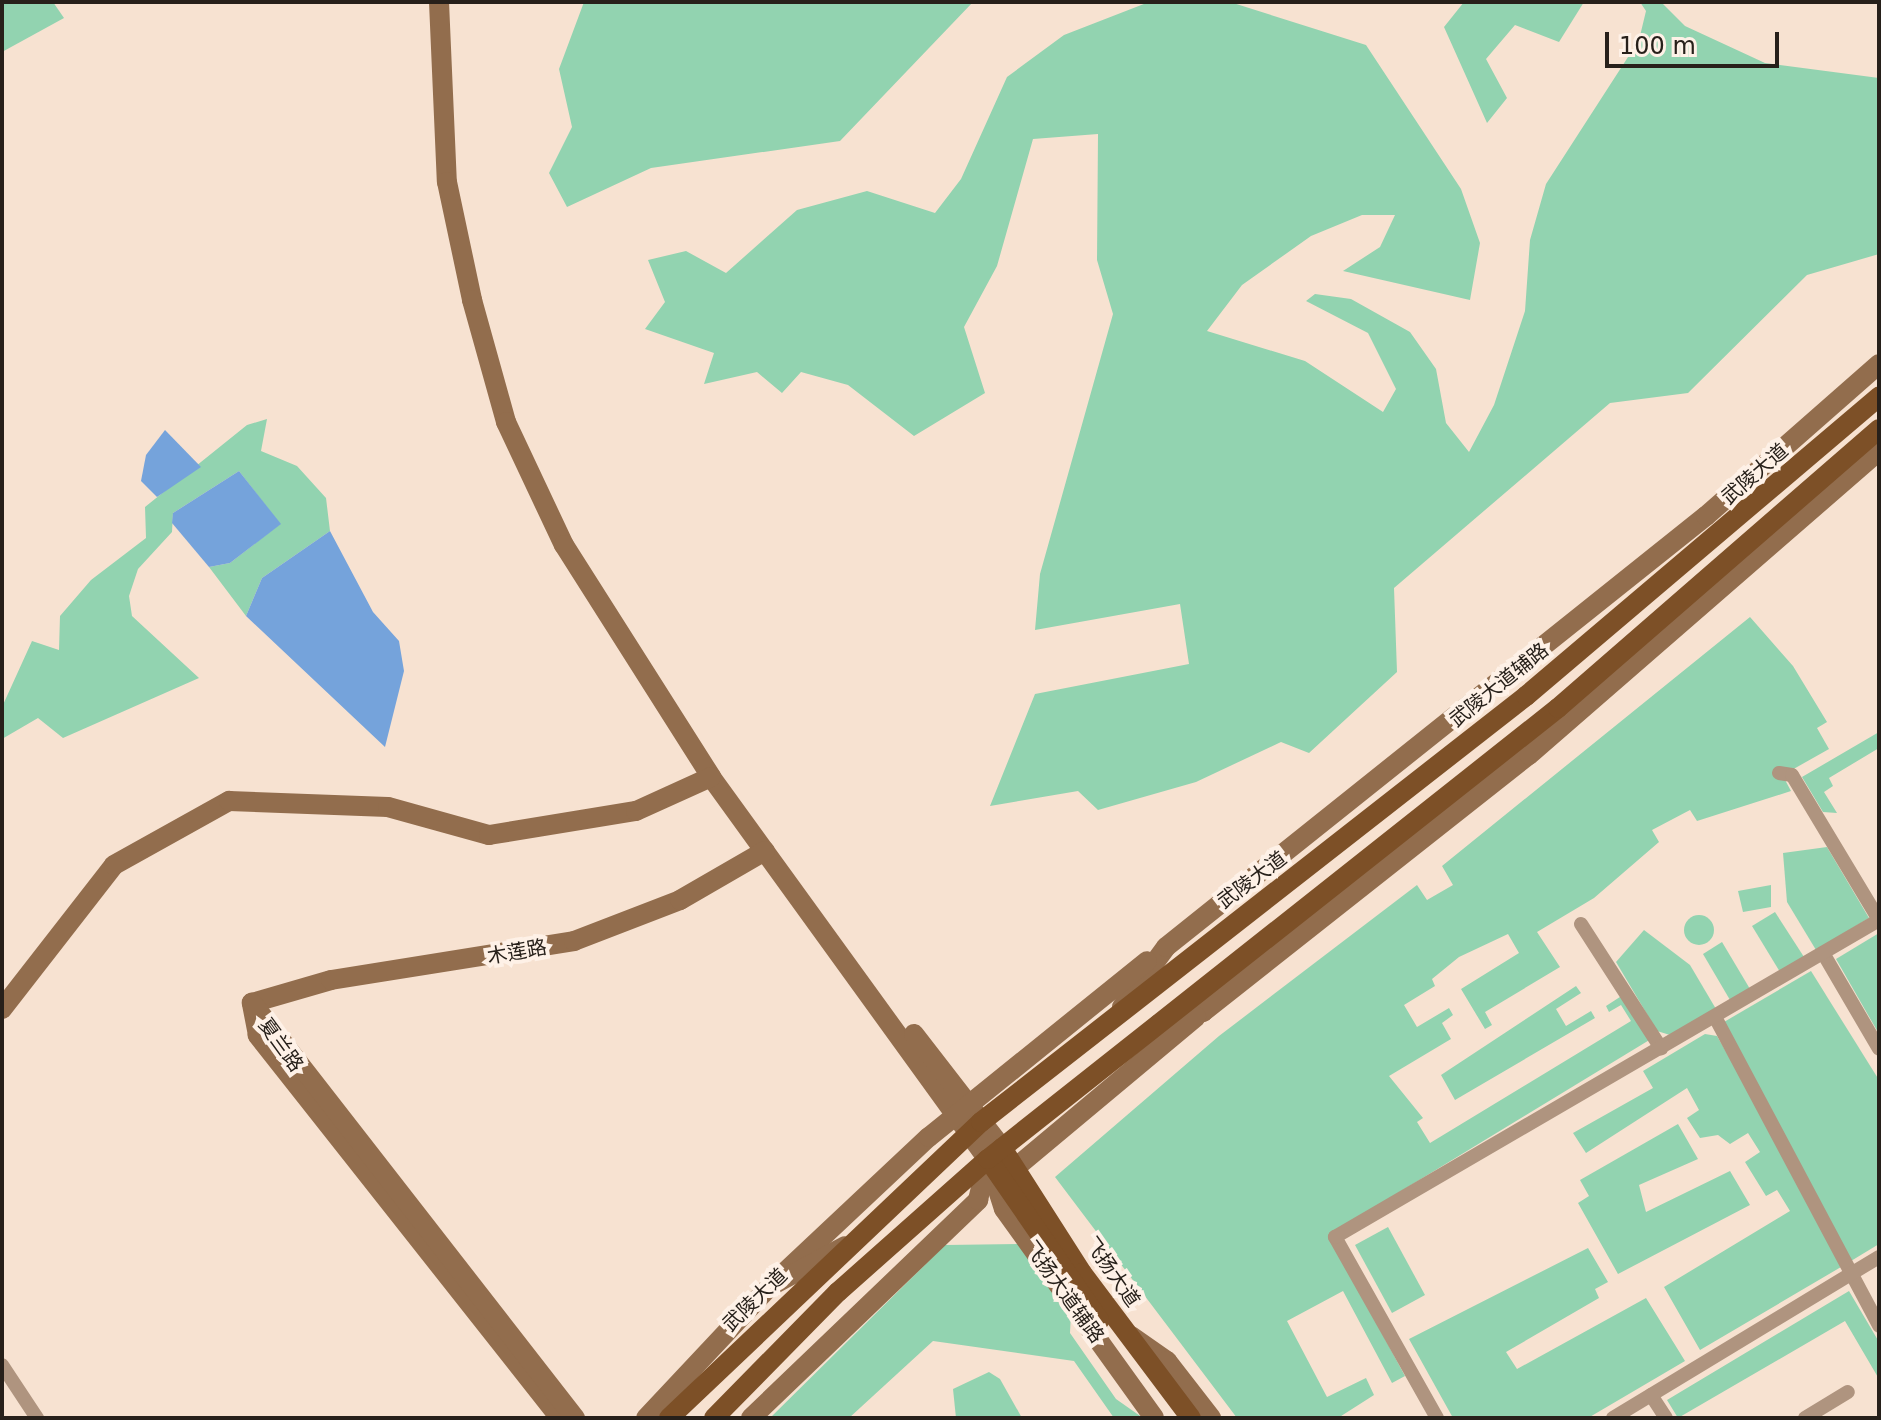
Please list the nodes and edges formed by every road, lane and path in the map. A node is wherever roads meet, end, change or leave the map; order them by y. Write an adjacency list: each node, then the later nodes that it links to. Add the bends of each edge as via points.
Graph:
1 (439, 2): 16 (street, via 447,182 506,422 580,573)
2 (449, 2): 30 (street, via 454,182 514,422 625,637)
3 (1879, 364): 6 (street, 武陵大道辅路)
4 (1879, 397): 9 (main road, 武陵大道)
5 (1879, 429): 10 (main road)
6 (1800, 437): 9 (street); 13 (street, 武陵大道辅路)
7 (1879, 451): 8 (street)
8 (1850, 478): 10 (street); 14 (street)
9 (1765, 498): 11 (main road, 武陵大道)
10 (1790, 510): 12 (main road)
11 (1526, 696): 13 (street); 23 (main road, 武陵大道)
12 (1558, 708): 14 (street); 27 (main road)
13 (1450, 725): 20 (street, 武陵大道辅路)
14 (1529, 755): 25 (street)
15 (1779, 773): 18 (street, via 1792,775)
16 (711, 777): 17 (street); 24 (street, via 636,811 489,835 388,807 229,801 114,865)
17 (765, 851): 22 (street, 木莲路, via 680,900 574,941 331,980); 30 (street)
18 (1879, 920): 21 (street)
19 (1581, 924): 28 (street)
20 (1166, 947): 23 (street, 武陵大道辅路); 30 (street)
21 (1823, 953): 26 (street); 29 (street)
22 (252, 1003): 45 (street, 夏兰路, via 258,1035); 46 (street, 夏兰路)
23 (1122, 1007): 31 (main road, 武陵大道)
24 (2, 1009)
25 (1203, 1012): 27 (street); 33 (street)
26 (1715, 1017): 28 (street); 37 (street, via 1782,1133)
27 (1147, 1028): 32 (main road)
28 (1661, 1048): 55 (street, via 1335,1237)
29 (1879, 1049)
30 (962, 1110): 31 (street); 38 (street)
31 (975, 1127): 32 (street); 35 (main road, 武陵大道)
32 (995, 1153): 33 (main road, 飞扬大道); 34 (street); 49 (main road, via 838,1292)
33 (1004, 1177): 34 (street); 40 (main road, 飞扬大道); 51 (street, 飞扬大道辅路, via 1004,1209); 52 (main road, 飞扬大道)
34 (978, 1200): 50 (street)
35 (845, 1246): 38 (street); 48 (main road, 武陵大道)
36 (1879, 1257): 37 (street)
37 (1850, 1274): 39 (street); 43 (street)
38 (769, 1287): 47 (street)
39 (1879, 1326)
40 (1125, 1331): 53 (main road, 飞扬大道); 54 (street, 飞扬大道辅路, via 1167,1361)
41 (2, 1365): 44 (street)
42 (1848, 1392): 58 (street)
43 (1651, 1395): 56 (street); 57 (street)
44 (37, 1418)
45 (560, 1418)
46 (575, 1418)
47 (646, 1418)
48 (669, 1418)
49 (714, 1418)
50 (751, 1418)
51 (1154, 1418)
52 (1174, 1418)
53 (1191, 1418)
54 (1211, 1418)
55 (1437, 1418)
56 (1613, 1418)
57 (1666, 1418)
58 (1805, 1418)

